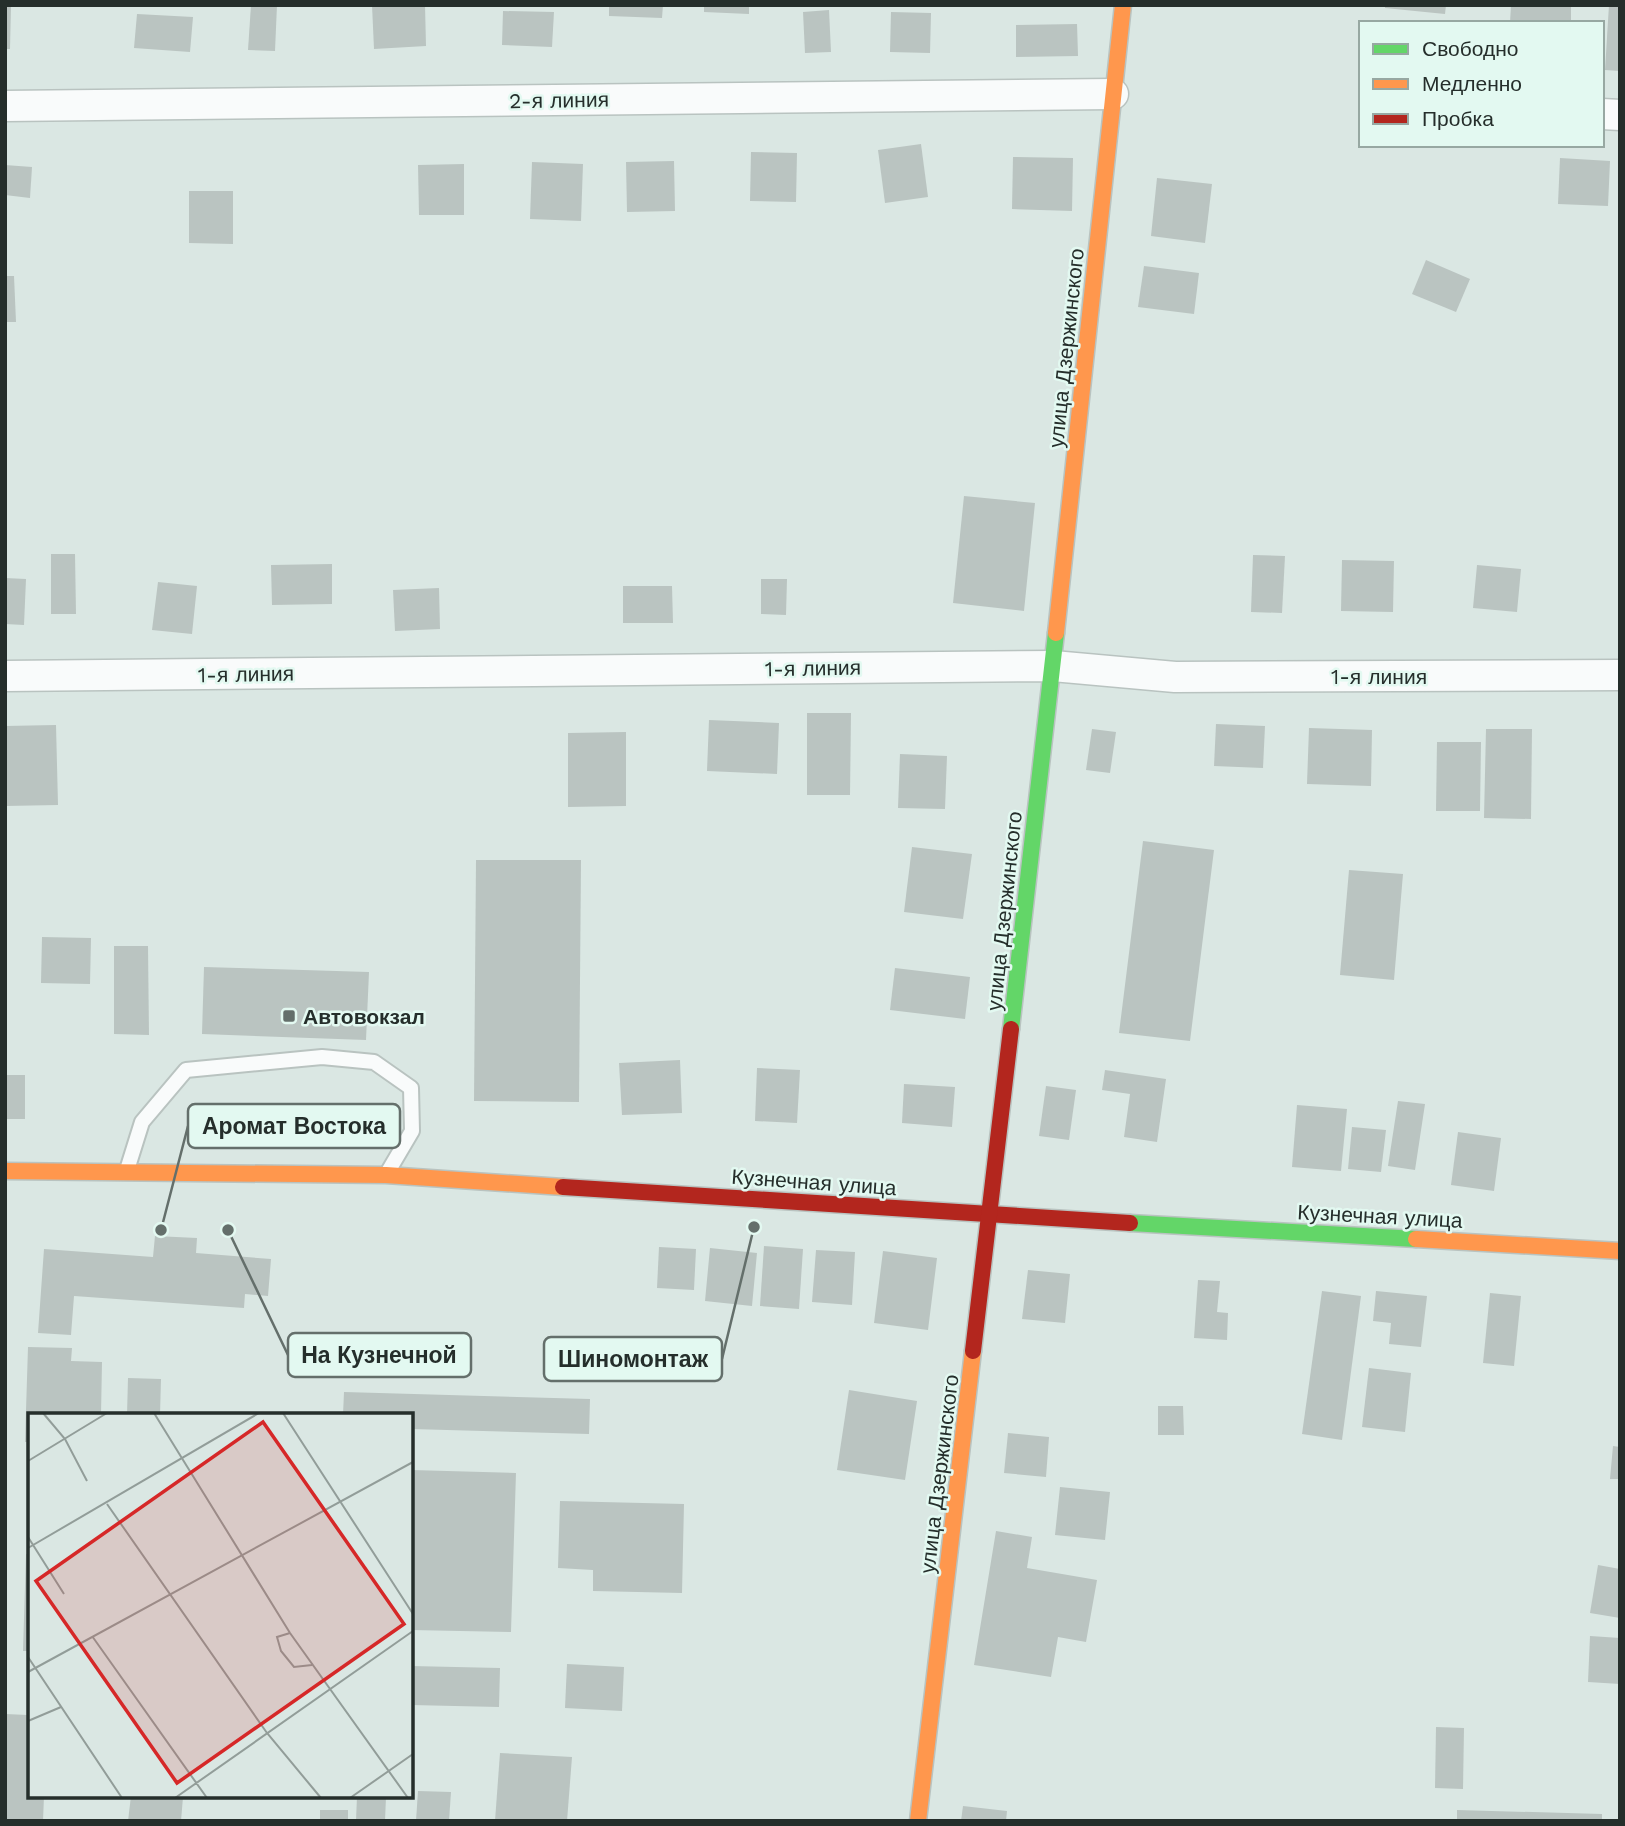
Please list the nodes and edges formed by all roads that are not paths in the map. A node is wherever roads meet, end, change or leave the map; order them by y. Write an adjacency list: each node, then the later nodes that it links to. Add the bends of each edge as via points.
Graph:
1 (1123, 5): 2 (street, улица Дзержинского)
2 (1113, 94): 3 (street, 2-я линия); 4 (street, улица Дзержинского)
3 (5, 106)
4 (1053, 666): 5 (street, 1-я линия, via 1175,677); 6 (street, 1-я линия); 10 (street, улица Дзержинского)
5 (1620, 675)
6 (5, 676)
7 (5, 1171): 8 (street, Кузнечная улица)
8 (127, 1172): 9 (street, Кузнечная улица); 9 (lane, via 142,1122 186,1070 322,1057 374,1062 411,1088 412,1131)
9 (386, 1174): 10 (street, Кузнечная улица)
10 (991, 1215): 11 (street, Кузнечная улица); 12 (street, улица Дзержинского)
11 (1620, 1251)
12 (918, 1821)

